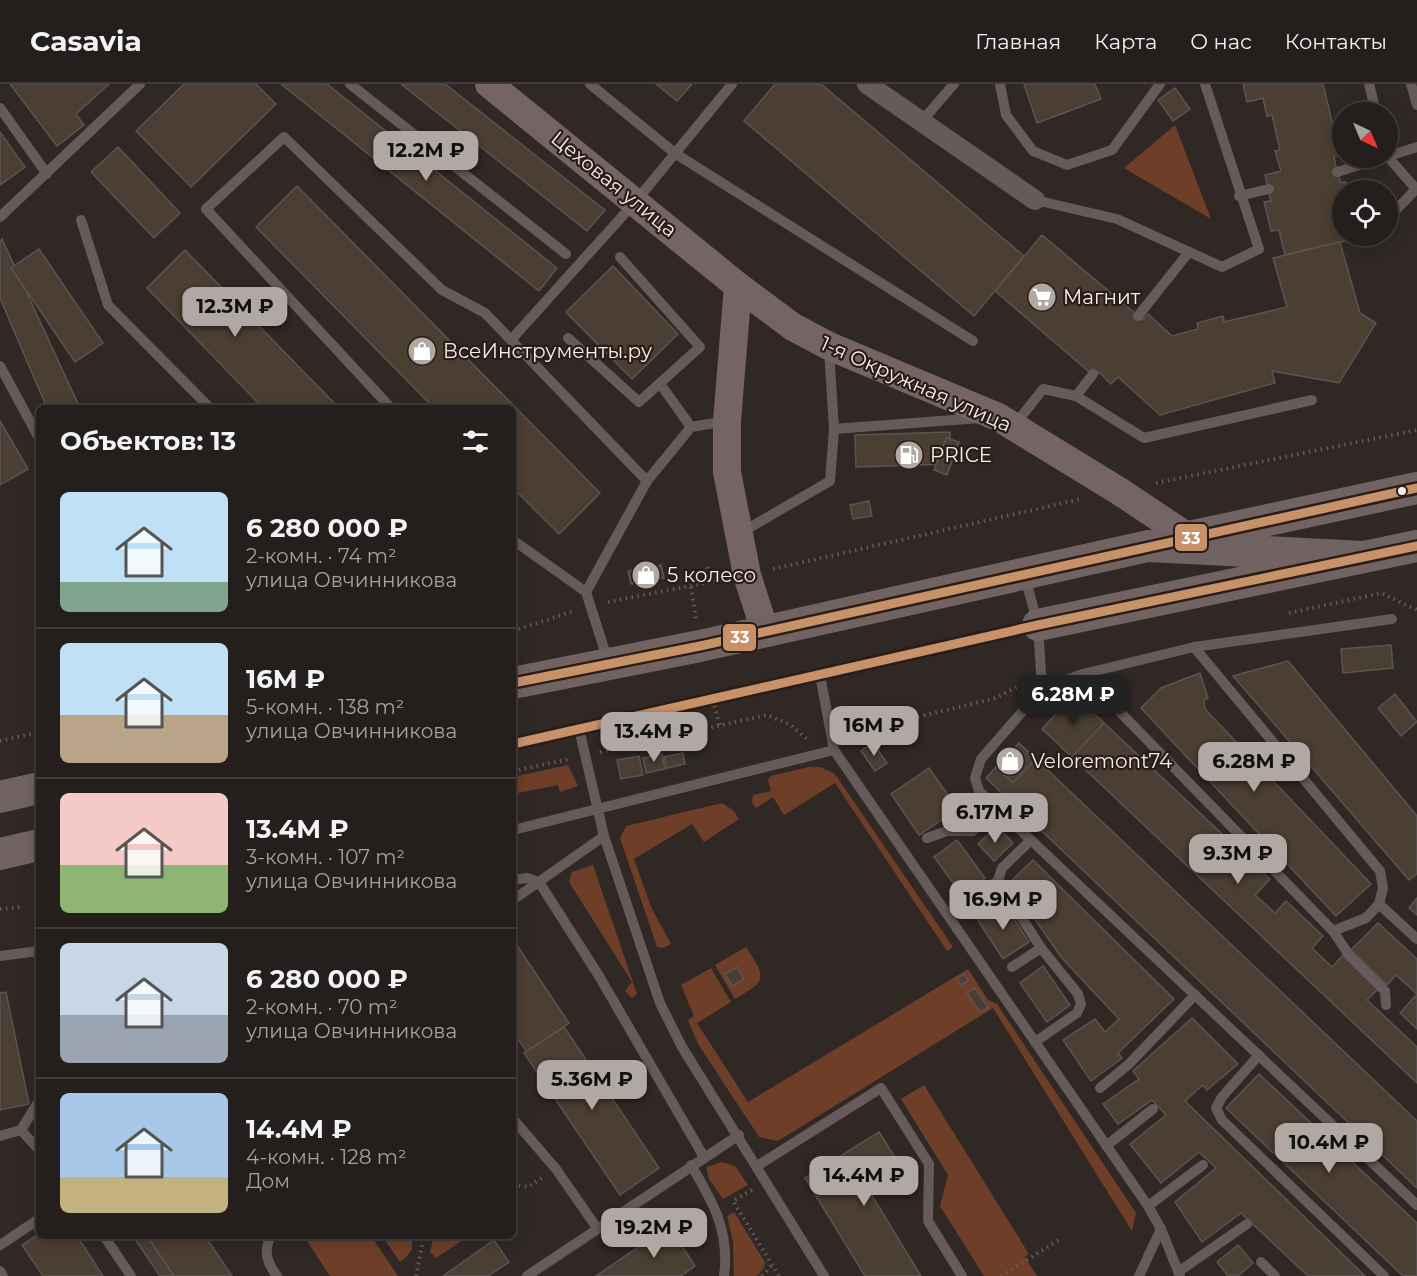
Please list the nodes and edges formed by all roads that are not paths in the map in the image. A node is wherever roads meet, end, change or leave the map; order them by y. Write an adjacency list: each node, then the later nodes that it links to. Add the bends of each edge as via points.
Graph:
1 (140, 84): 23 (lane)
2 (350, 84): 33 (lane)
3 (489, 84): 28 (main road, Цеховая улица)
4 (590, 84): 18 (lane)
5 (732, 84): 18 (lane)
6 (867, 84): 16 (street)
7 (954, 84): 16 (lane)
8 (1000, 84): 9 (lane, via 1006,115 1033,151 1067,165 1112,150)
9 (1160, 84)
10 (1205, 84): 26 (lane)
11 (1369, 84): 13 (lane)
12 (1411, 84): 14 (lane)
13 (1374, 102)
14 (1417, 105)
15 (0, 108): 23 (lane)
16 (922, 121): 27 (street)
17 (1417, 147): 19 (lane)
18 (676, 154): 28 (lane); 39 (lane)
19 (1398, 154)
20 (1347, 168): 22 (lane)
21 (1398, 168): 25 (lane)
22 (1337, 171)
23 (47, 174): 30 (lane)
24 (1269, 189): 26 (lane)
25 (1417, 190): 29 (lane)
26 (1239, 196): 32 (lane, via 1258,249 1222,267)
27 (1035, 200): 32 (lane, via 1117,219)
28 (636, 201): 35 (main road, Цеховая улица); 38 (lane)
29 (1398, 208)
30 (0, 217)
31 (81, 220): 46 (lane, via 108,305)
32 (1189, 252): 36 (lane)
33 (566, 254)
34 (621, 257): 43 (lane, via 700,347)
35 (738, 286): 40 (main road, 1-я Окружная улица, via 793,327); 48 (main road)
36 (1138, 316)
37 (568, 338): 43 (lane, via 639,402)
38 (511, 340): 47 (lane, via 485,313 442,290 284,137 206,209); 53 (lane)
39 (973, 341)
40 (829, 346): 49 (main road, 1-я Окружная улица); 51 (lane)
41 (0, 366): 52 (lane)
42 (1093, 374): 44 (lane)
43 (661, 385): 50 (lane)
44 (1076, 396): 45 (lane, via 1144,438); 49 (lane, via 1043,389)
45 (1312, 400)
46 (207, 405)
47 (388, 405)
48 (727, 421): 50 (lane); 55 (main road, via 727,472)
49 (1006, 422): 51 (lane); 56 (main road, 1-я Окружная улица)
50 (691, 427): 53 (lane)
51 (834, 429): 55 (lane, via 830,481)
52 (36, 432)
53 (647, 481): 61 (lane)
54 (1417, 488): 56 (main road)
55 (739, 534): 64 (main road)
56 (1188, 537)
57 (516, 542): 61 (lane)
58 (1417, 546): 59 (main road)
59 (1365, 557): 60 (main road, via 1148,546); 63 (main road)
60 (1024, 573): 63 (lane); 64 (main road)
61 (586, 592): 66 (lane)
62 (1392, 619): 65 (lane)
63 (1038, 625): 70 (lane)
64 (765, 631): 66 (main road)
65 (1194, 647): 67 (lane); 88 (lane, via 1380,871 1383,888)
66 (609, 664): 69 (main road)
67 (1083, 674): 70 (lane); 89 (lane)
68 (820, 675): 72 (lane)
69 (516, 682)
70 (1042, 688): 75 (lane, via 981,759 975,778 979,791)
71 (579, 729): 76 (lane)
72 (834, 750): 76 (lane); 97 (lane)
73 (36, 789): 74 (main road)
74 (0, 796)
75 (997, 808): 79 (lane, via 973,831 947,831); 80 (lane)
76 (598, 809): 77 (lane); 78 (lane)
77 (516, 829)
78 (604, 836): 85 (lane); 104 (lane, via 660,1003 682,1047)
79 (927, 838)
80 (1031, 840): 84 (lane, via 1002,868); 95 (lane)
81 (36, 846): 82 (main road)
82 (0, 854)
83 (516, 880): 85 (lane)
84 (998, 881): 87 (lane); 91 (lane)
85 (540, 882): 86 (lane); 108 (lane)
86 (516, 898)
87 (970, 899)
88 (1379, 904): 89 (lane, via 1366,918); 90 (lane)
89 (1333, 931): 96 (lane, via 1349,955 1385,991)
90 (1417, 939)
91 (1041, 948): 94 (lane); 97 (lane, via 1078,994 1081,1004 1077,1013)
92 (36, 951): 93 (lane)
93 (0, 956)
94 (1012, 967)
95 (1195, 995): 98 (lane); 99 (lane, via 1129,1064)
96 (1386, 1005)
97 (1035, 1042): 106 (lane)
98 (1259, 1055): 112 (lane); 133 (lane, via 1216,1108 1222,1120)
99 (1100, 1088)
100 (36, 1106): 103 (lane)
101 (1154, 1109): 106 (lane)
102 (516, 1122): 116 (lane, via 556,1169)
103 (21, 1130): 105 (lane); 107 (lane)
104 (738, 1135): 108 (lane); 111 (lane)
105 (0, 1136)
106 (1106, 1146): 113 (lane)
107 (36, 1147)
108 (704, 1157): 109 (lane)
109 (690, 1165): 116 (lane); 128 (lane, via 717,1209)
110 (1203, 1165): 113 (lane)
111 (758, 1166): 129 (lane); 130 (lane, via 881,1088 929,1164 928,1221)
112 (1417, 1205)
113 (1149, 1206): 117 (lane)
114 (36, 1221): 120 (lane)
115 (1246, 1224): 123 (lane)
116 (597, 1228): 127 (lane)
117 (1161, 1229): 123 (lane); 131 (lane)
118 (106, 1239): 125 (lane)
119 (270, 1239): 126 (lane, via 266,1246 269,1265)
120 (0, 1245)
121 (1262, 1262): 132 (lane)
122 (0, 1270): 124 (lane)
123 (1179, 1274)
124 (3, 1276)
125 (131, 1276)
126 (277, 1276)
127 (527, 1276)
128 (724, 1276)
129 (824, 1276)
130 (962, 1276)
131 (1139, 1276)
132 (1275, 1276)
133 (1384, 1276)

